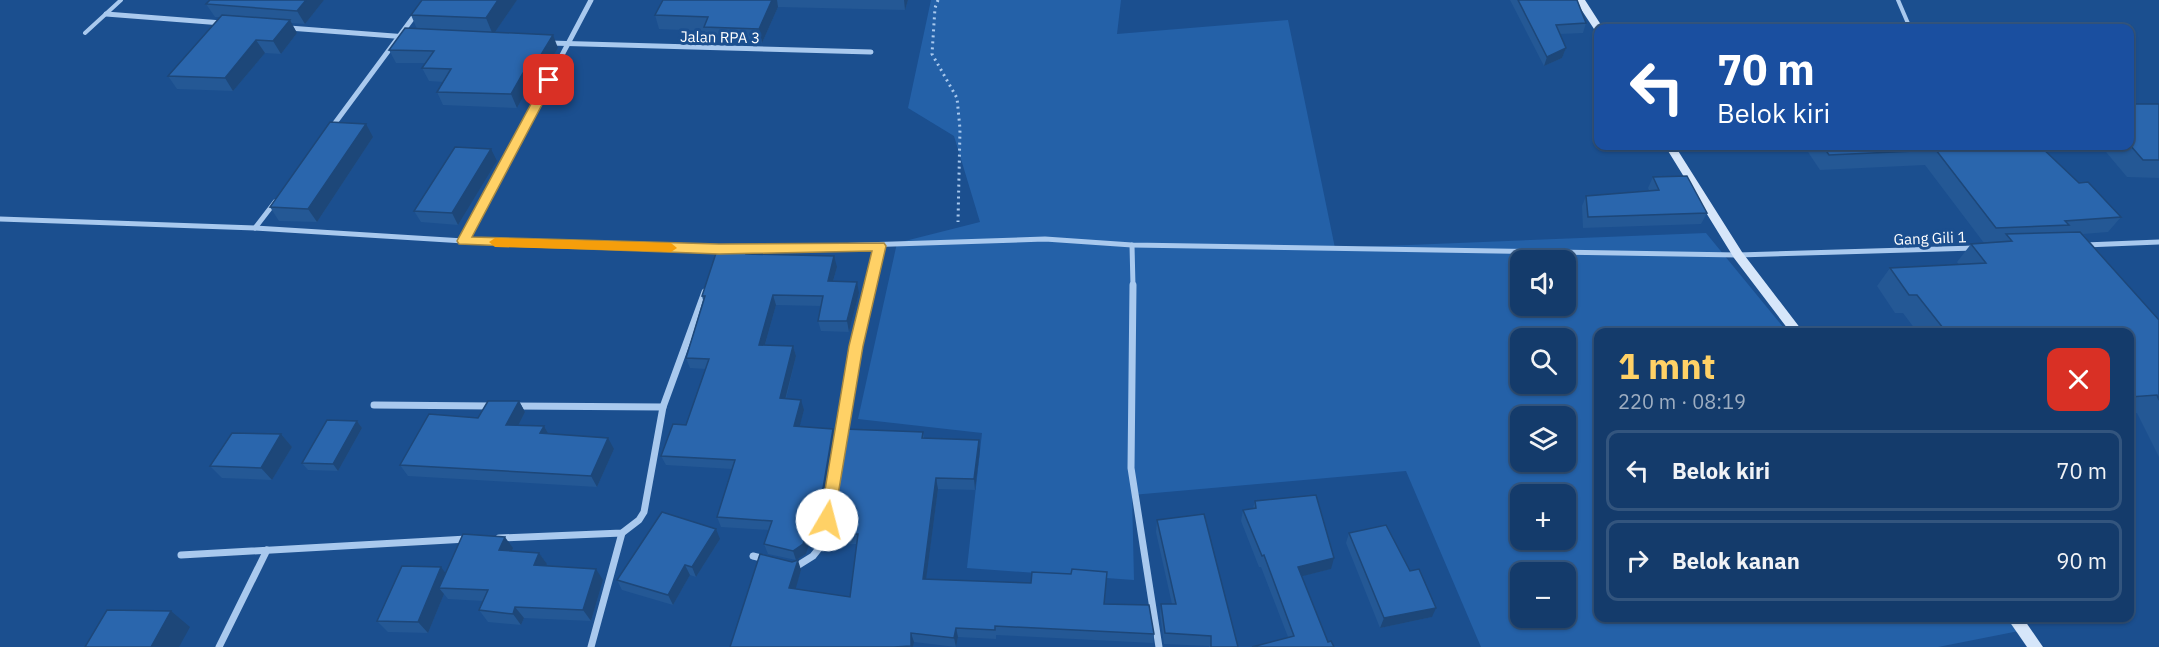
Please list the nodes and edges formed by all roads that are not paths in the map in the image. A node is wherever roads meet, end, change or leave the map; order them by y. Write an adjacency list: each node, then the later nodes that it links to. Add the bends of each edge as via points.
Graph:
1 (122, 0): 6 (lane)
2 (426, 0): 12 (street)
3 (591, 0): 15 (street)
4 (1580, 0): 8 (street)
5 (1898, 0): 9 (lane)
6 (105, 14): 7 (street); 11 (lane)
7 (235, 24)
8 (1595, 24)
9 (1908, 24)
10 (282, 27): 12 (street)
11 (85, 33)
12 (399, 36): 13 (street); 17 (street)
13 (410, 37)
14 (546, 43): 15 (street, Jalan RPA 3)
15 (569, 44): 16 (street, Jalan RPA 3); 22 (street)
16 (871, 52)
17 (325, 135)
18 (1672, 150): 29 (street)
19 (276, 200): 21 (street)
20 (0, 219): 21 (street, Gang Gili 1)
21 (255, 228): 22 (street, Gang Gili 1)
22 (464, 241): 28 (street, Gang Gili 1)
23 (2159, 242): 25 (street)
24 (1132, 245): 26 (street, Gang Gili 1, via 1045,239); 29 (street, Gang Gili 1); 46 (street, via 1131,468)
25 (2078, 245)
26 (879, 246): 28 (street, Gang Gili 1); 42 (street, via 856,346 824,542 813,556 797,566)
27 (1985, 248): 29 (street, Gang Gili 1)
28 (719, 249): 30 (street)
29 (1738, 255): 32 (street)
30 (716, 260)
31 (708, 282): 34 (street)
32 (1794, 328)
33 (375, 405): 34 (street)
34 (663, 407): 35 (street, via 644,512)
35 (622, 533): 36 (street); 45 (street)
36 (496, 538)
37 (473, 539): 38 (street)
38 (267, 550): 39 (street); 44 (street)
39 (182, 555)
40 (753, 556): 41 (street)
41 (775, 561)
42 (786, 563)
43 (2017, 622): 47 (street)
44 (219, 647)
45 (591, 647)
46 (1160, 647)
47 (2036, 647)

